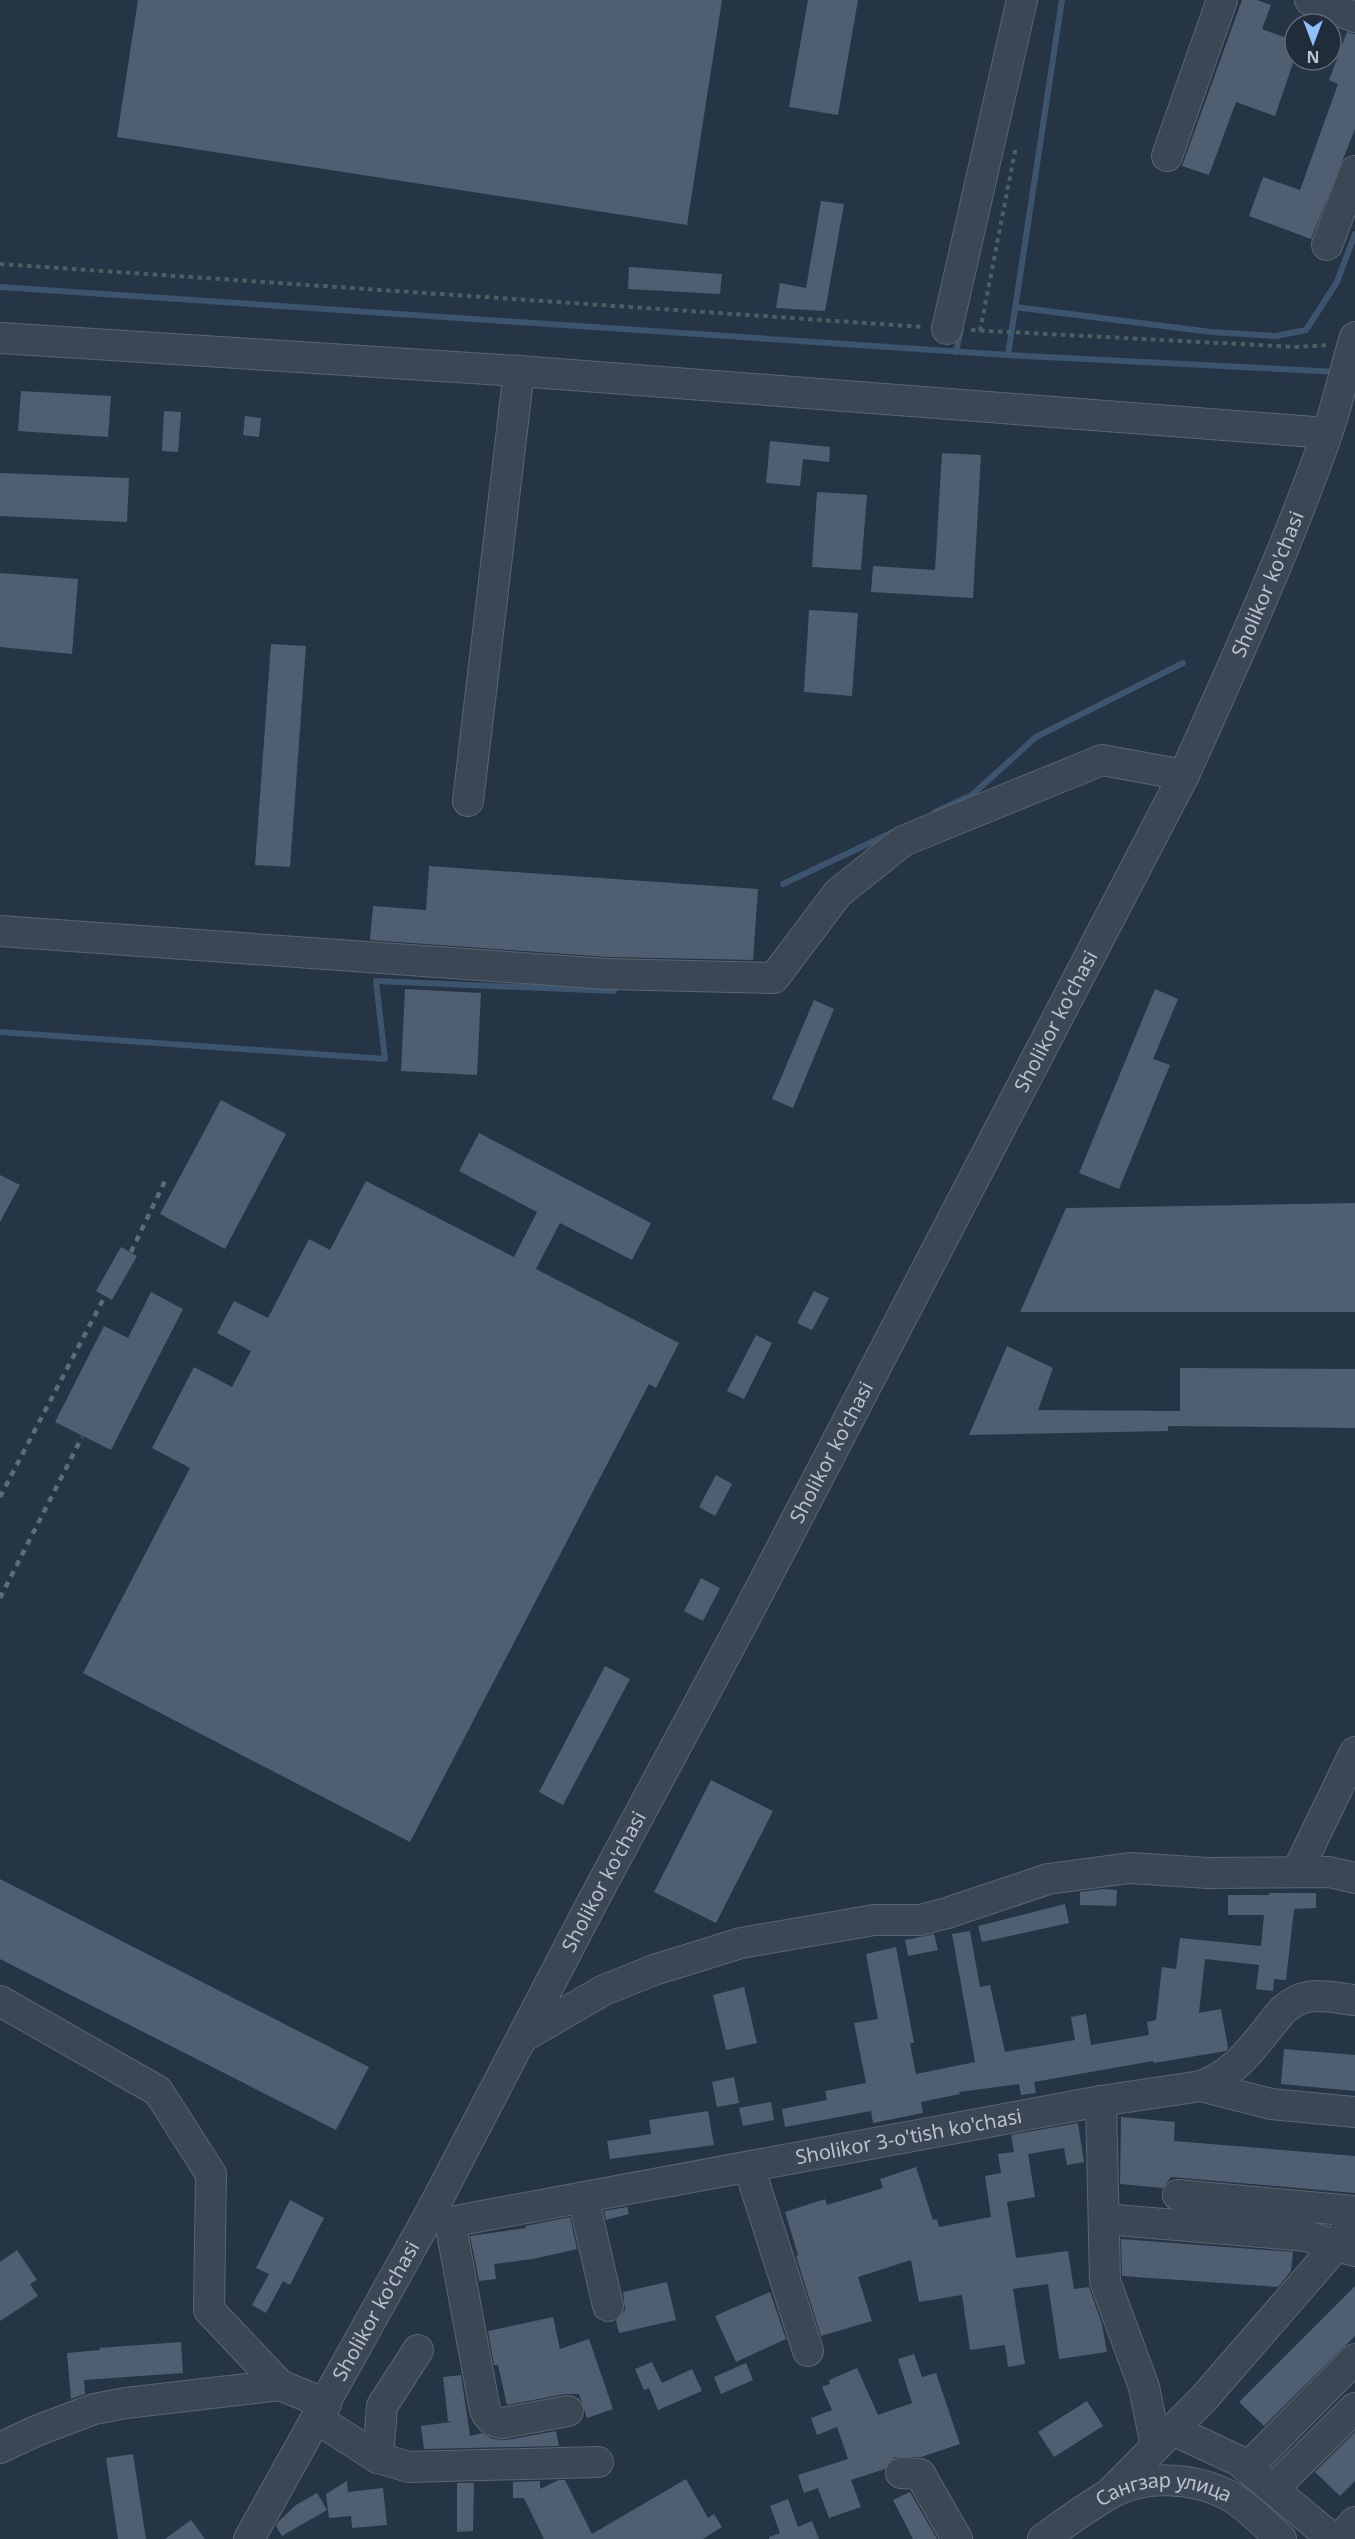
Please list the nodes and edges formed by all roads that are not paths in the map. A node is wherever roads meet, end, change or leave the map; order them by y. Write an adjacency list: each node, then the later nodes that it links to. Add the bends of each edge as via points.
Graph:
1 (1022, 0): 8 (street)
2 (1221, 0): 5 (street)
3 (1310, 0): 4 (street)
4 (1355, 17)
5 (1167, 156)
6 (1355, 171): 7 (street)
7 (1327, 245)
8 (947, 329)
9 (0, 338): 11 (street)
10 (1349, 368): 12 (street, Sholikor ko'chasi)
11 (519, 371): 12 (street); 14 (street)
12 (1327, 433): 13 (street, Sholikor ko'chasi, via 1246,639)
13 (1184, 774): 15 (street, via 1102,760 903,841 838,893 774,978 607,974); 21 (street, Sholikor ko'chasi)
14 (468, 801)
15 (0, 931)
16 (1355, 1752): 17 (street)
17 (1297, 1872): 18 (street, via 1329,1872); 21 (street, via 1208,1873 1130,1868 1082,1873 1048,1879 920,1920 874,1920 741,1943 604,1990)
18 (1355, 1878)
19 (1355, 2000): 22 (street, Sholikor 3-o'tish ko'chasi, via 1302,1996 1282,2010 1236,2067)
20 (0, 2001): 37 (street, via 158,2091 211,2174 209,2310)
21 (523, 2037): 30 (street, Sholikor ko'chasi)
22 (1201, 2086): 23 (street, Sholikor 3-o'tish ko'chasi); 24 (street, via 1271,2104)
23 (1101, 2101): 25 (street, Sholikor 3-o'tish ko'chasi); 31 (street)
24 (1355, 2112)
25 (749, 2167): 27 (street, Sholikor 3-o'tish ko'chasi); 35 (street)
26 (1178, 2195): 28 (street)
27 (583, 2198): 30 (street, Sholikor 3-o'tish ko'chasi); 33 (street)
28 (1355, 2211)
29 (1355, 2216): 32 (street)
30 (441, 2217): 39 (street, Sholikor ko'chasi); 40 (street, via 489,2418 503,2423)
31 (1104, 2219): 32 (street, via 1307,2236); 41 (street, via 1105,2281)
32 (1345, 2248): 41 (street)
33 (608, 2306)
34 (418, 2350): 43 (street, via 382,2406)
35 (808, 2351)
36 (1355, 2359): 45 (street)
37 (280, 2385): 39 (street); 42 (street, via 94,2409)
38 (1355, 2408): 47 (street)
39 (321, 2411): 43 (street); 51 (street, Sholikor ko'chasi)
40 (568, 2411)
41 (1164, 2438): 45 (street, via 1239,2461); 48 (street)
42 (0, 2448)
43 (378, 2458): 44 (street, via 409,2467 438,2468)
44 (598, 2462)
45 (1247, 2468): 47 (street)
46 (901, 2473): 52 (street, via 920,2474)
47 (1274, 2489): 55 (street)
48 (1109, 2494): 50 (street, Сангзар улица); 54 (street, Сангзар улица, via 1141,2483 1194,2484 1228,2496)
49 (1355, 2522): 56 (street)
50 (1080, 2528): 53 (street, Сангзар улица)
51 (249, 2539)
52 (957, 2539)
53 (1043, 2539)
54 (1281, 2539)
55 (1333, 2539)
56 (1339, 2539)

